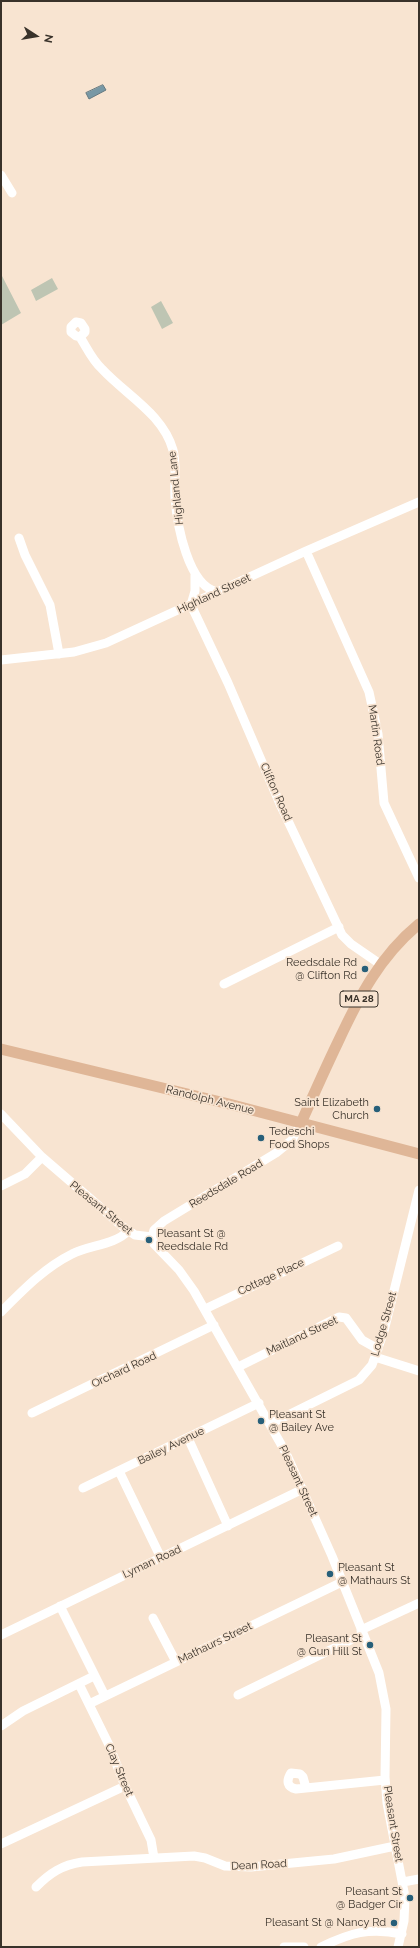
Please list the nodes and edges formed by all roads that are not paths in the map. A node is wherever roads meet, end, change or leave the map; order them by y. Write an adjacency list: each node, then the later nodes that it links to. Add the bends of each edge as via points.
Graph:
1 (1, 174): 2 (street)
2 (12, 193)
3 (80, 337): 7 (street, Highland Lane, via 94,360 119,386 145,407 170,440 174,455 175,499 185,549)
4 (418, 504): 6 (street, Highland Street)
5 (19, 538): 10 (street, via 50,605)
6 (306, 551): 8 (street, Highland Street); 12 (street, Martin Road, via 369,692 378,734 384,802)
7 (195, 575): 8 (street, Highland Lane, via 206,588); 9 (street, Highland Lane, via 195,591)
8 (218, 592): 9 (street, Highland Street)
9 (191, 605): 10 (street, Highland Street, via 106,643); 14 (street, Clifton Road)
10 (59, 654): 11 (street, Highland Street)
11 (1, 660)
12 (419, 878)
13 (419, 924): 15 (main road, Reedsdale Road / MA 28)
14 (339, 928): 15 (street, Clifton Road, via 348,942); 16 (street)
15 (380, 964): 19 (main road, Reedsdale Road / MA 28, via 360,997)
16 (224, 984)
17 (1, 1049): 19 (main road, Randolph Avenue)
18 (1, 1114): 21 (street, Pleasant Street)
19 (301, 1123): 20 (main road, Randolph Avenue); 25 (street, Reedsdale Road, via 294,1139 283,1148 164,1221 155,1228)
20 (419, 1154)
21 (42, 1158): 22 (street, via 25,1174); 24 (street, Pleasant Street)
22 (1, 1186)
23 (419, 1190): 30 (street, Lodge Street)
24 (128, 1231): 25 (street, Pleasant Street, via 138,1236); 28 (street, via 121,1237 70,1255 43,1272)
25 (152, 1237): 27 (street, Pleasant Street, via 155,1246 185,1278)
26 (338, 1246): 27 (street, Cottage Place)
27 (205, 1309): 29 (street, Pleasant Street)
28 (1, 1312)
29 (214, 1325): 31 (street, Pleasant Street); 34 (street, Orchard Road)
30 (377, 1353): 31 (street, Maitland Street, via 362,1340 346,1318 339,1317); 32 (street, Maitland Street); 35 (street, Lodge Street, via 369,1370 358,1380)
31 (238, 1367): 33 (street, Pleasant Street)
32 (419, 1371)
33 (259, 1403): 35 (street, Pleasant Street); 36 (street, Bailey Avenue)
34 (32, 1413)
35 (270, 1424): 39 (street, Pleasant Street)
36 (188, 1438): 37 (street, Bailey Avenue); 40 (street)
37 (118, 1471): 38 (street, Bailey Avenue); 41 (street)
38 (84, 1488)
39 (303, 1489): 40 (street, Lyman Road); 42 (street, Pleasant Street)
40 (228, 1526): 41 (street, Lyman Road)
41 (161, 1558): 44 (street, Lyman Road)
42 (342, 1582): 46 (street, Pleasant Street); 48 (street, Mathaurs Street)
43 (419, 1603): 46 (street)
44 (60, 1606): 47 (street, Lyman Road); 49 (street)
45 (153, 1618): 48 (street)
46 (362, 1632): 51 (street); 55 (street, Pleasant Street, via 384,1694)
47 (1, 1635)
48 (176, 1662): 52 (street, Mathaurs Street)
49 (94, 1676): 50 (street); 52 (street)
50 (79, 1684): 53 (street, Clay Street); 54 (street, via 23,1711)
51 (238, 1695)
52 (104, 1696): 53 (street, Mathaurs Street)
53 (89, 1704): 56 (street, Clay Street)
54 (1, 1726)
55 (385, 1780): 57 (street); 59 (street, Pleasant Street)
56 (125, 1786): 58 (street); 60 (street, Clay Street, via 151,1840)
57 (306, 1788)
58 (1, 1844)
59 (395, 1846): 60 (street, Dean Road, via 342,1858 251,1867 225,1866 194,1856); 62 (street, Pleasant Street)
60 (154, 1858): 63 (street, Dean Road, via 68,1865 50,1874)
61 (419, 1879): 62 (street)
62 (403, 1882): 64 (street, Pleasant Street, via 405,1909)
63 (36, 1887)
64 (402, 1934): 67 (street, via 381,1930 364,1931 346,1935); 68 (street, Pleasant Street)
65 (284, 1947): 66 (street)
66 (304, 1947)
67 (321, 1947)
68 (398, 1947)

